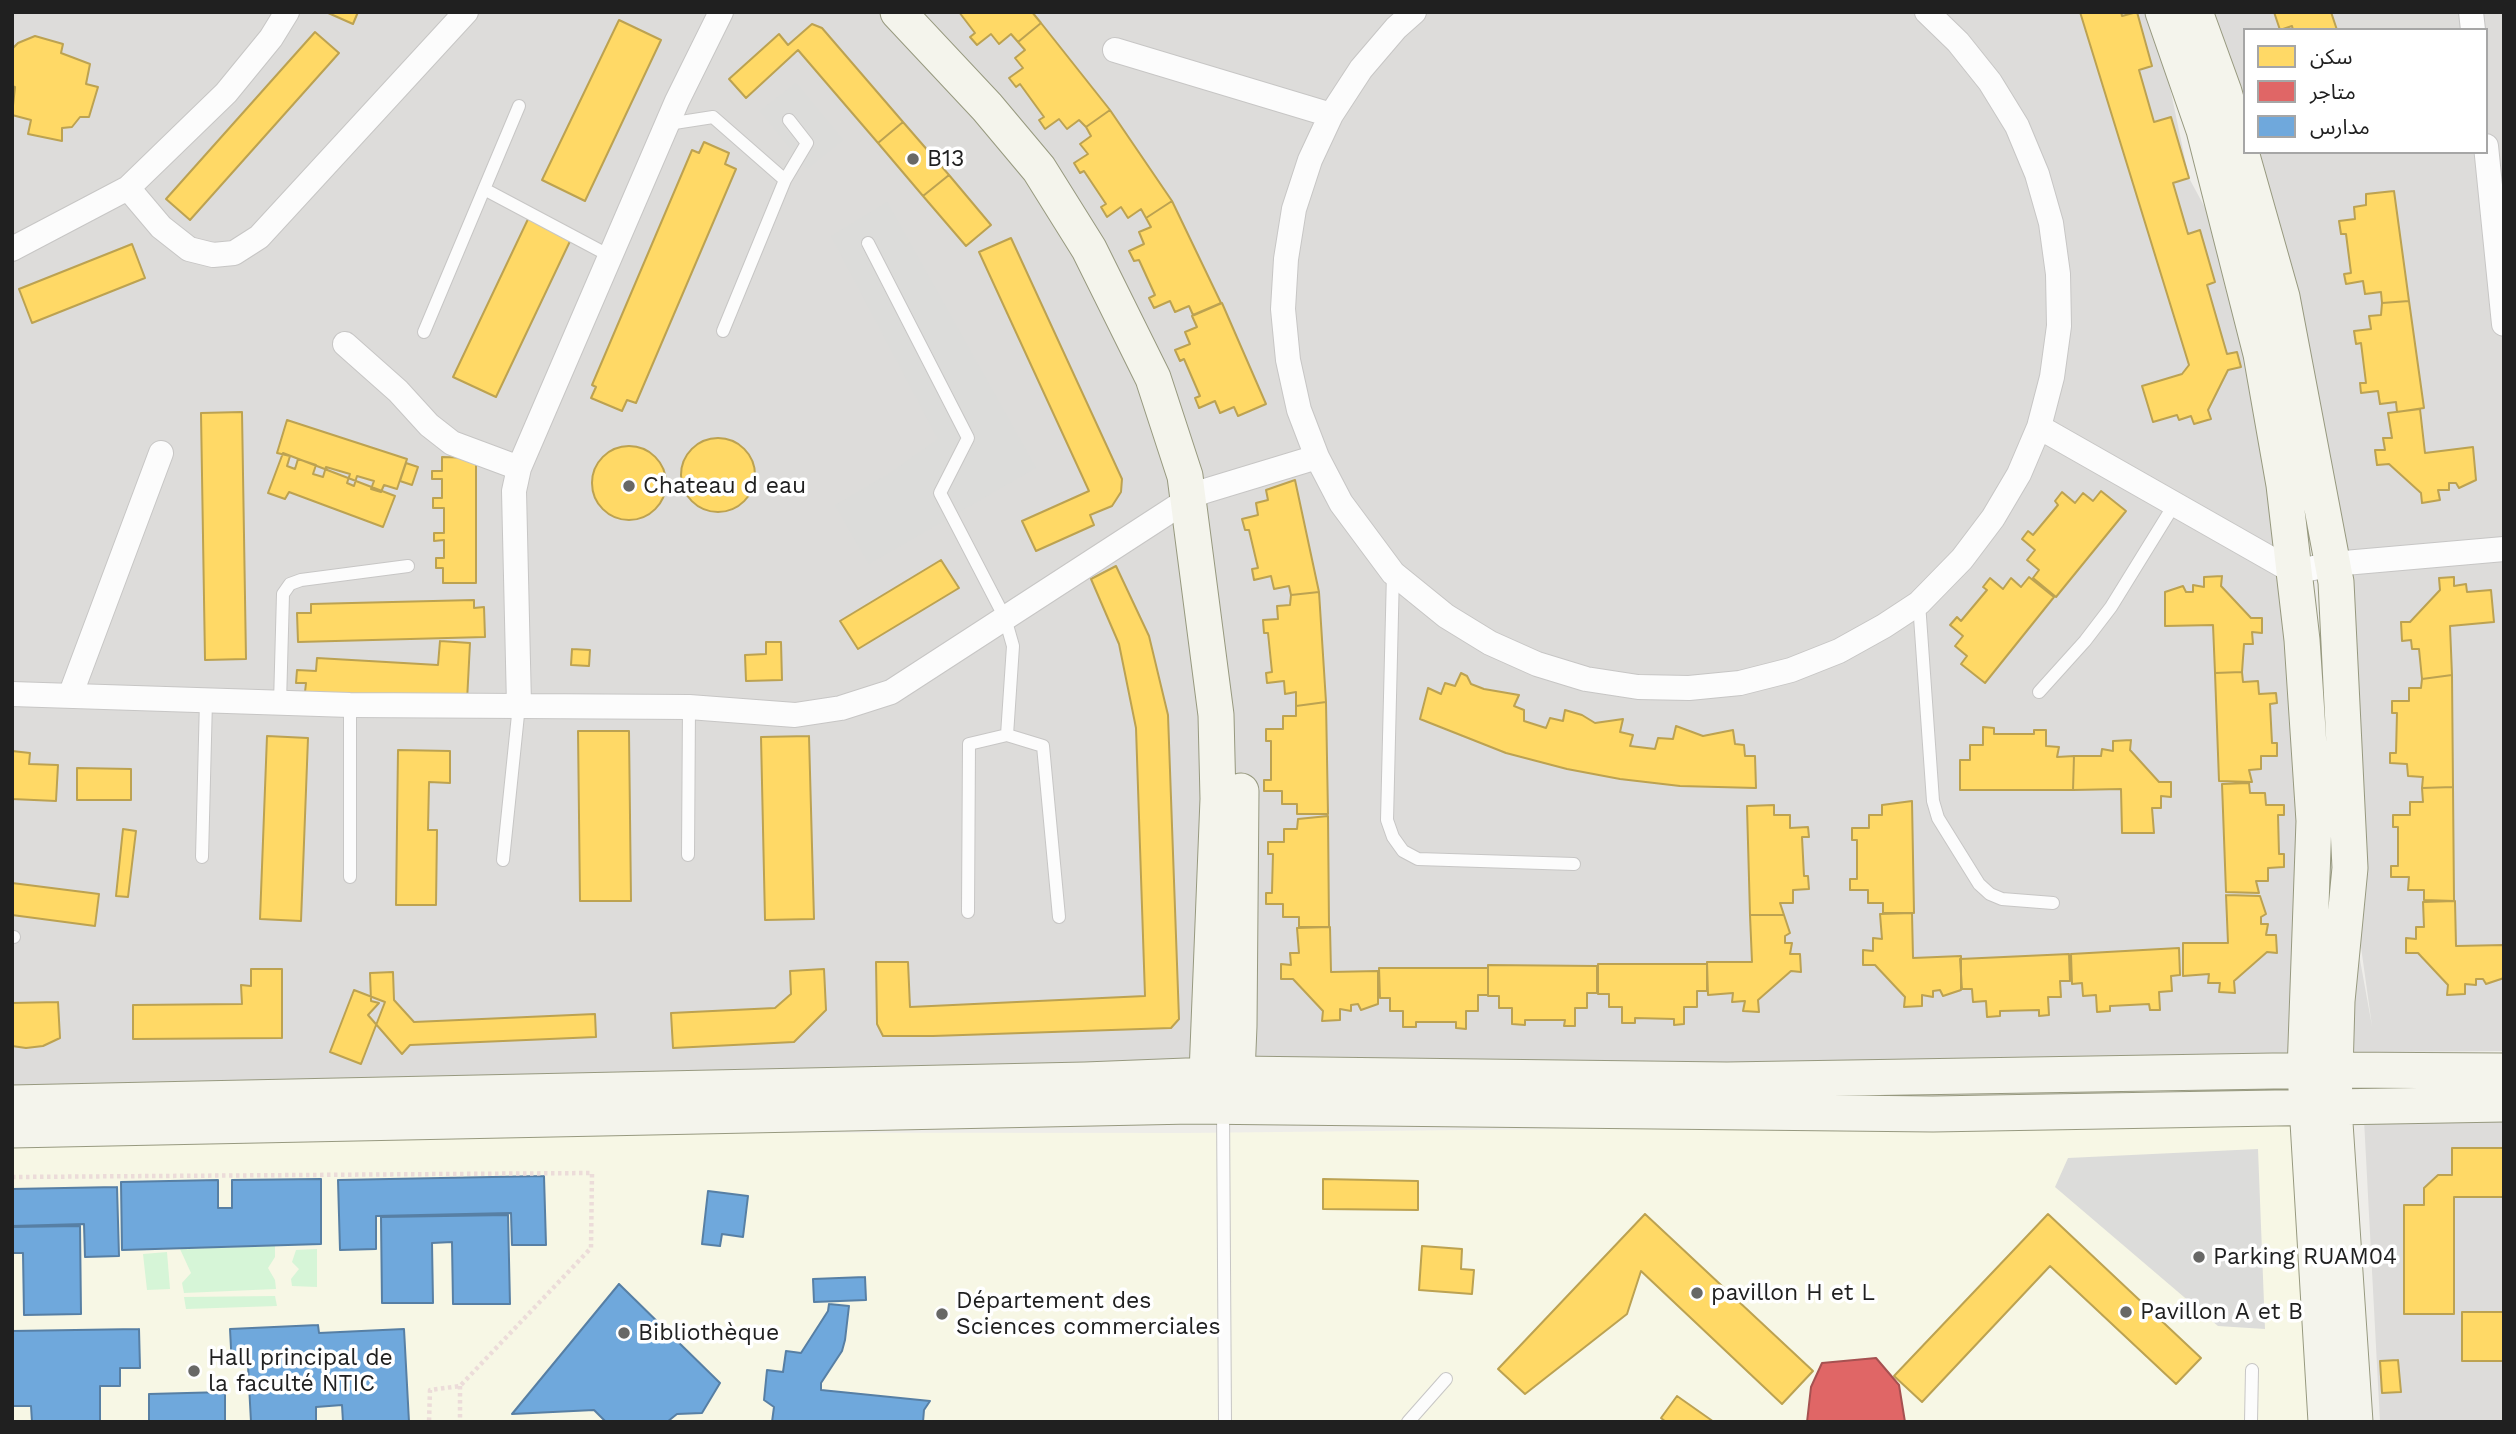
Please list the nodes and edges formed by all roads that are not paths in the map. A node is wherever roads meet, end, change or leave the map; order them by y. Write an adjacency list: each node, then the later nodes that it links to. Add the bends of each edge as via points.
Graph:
1 (286, 12): 17 (street, via 226,93)
2 (466, 12): 17 (street, via 259,237 234,253 213,255 189,249 161,227)
3 (721, 12): 14 (street)
4 (898, 12): 30 (main road, via 1039,169 1089,249 1153,378 1185,476)
5 (931, 12): 30 (main road, via 1053,154 1094,217 1186,410)
6 (1414, 12): 12 (street, via 1361,69)
7 (1927, 12): 26 (street, via 1990,82 2017,127 2051,223 2059,326)
8 (2163, 12): 35 (main road, via 2204,130 2261,354)
9 (2194, 12): 33 (main road, via 2224,92 2282,297)
10 (1115, 50): 12 (street)
11 (519, 106): 18 (lane)
12 (1331, 114): 28 (street, via 1294,209 1283,309 1299,410)
13 (789, 120): 16 (lane, via 807,143)
14 (667, 124): 16 (lane, via 713,117); 21 (street)
15 (2487, 154): 22 (street)
16 (785, 180): 23 (lane)
17 (128, 188): 20 (street)
18 (484, 189): 21 (lane); 24 (lane)
19 (868, 243): 38 (lane, via 968,438 940,493)
20 (12, 248)
21 (610, 256): 29 (street)
22 (2504, 324)
23 (723, 331)
24 (424, 332)
25 (345, 344): 29 (street, via 452,443)
26 (2039, 427): 31 (street); 37 (street, via 1993,519)
27 (161, 453): 41 (street)
28 (1317, 457): 30 (street); 36 (street, via 1341,503)
29 (519, 468): 45 (street, via 514,491)
30 (1197, 494): 38 (street); 58 (main road, via 1216,715)
31 (2174, 505): 35 (street); 39 (lane, via 2111,607)
32 (2504, 550): 33 (street)
33 (2333, 565): 35 (street); 56 (main road, via 2350,868 2337,1001)
34 (408, 566): 43 (lane, via 290,584 283,594)
35 (2294, 572): 56 (main road, via 2314,821)
36 (1393, 573): 37 (street, via 1446,616 1490,643 1586,679 1638,687 1689,688 1791,670 1839,651); 51 (lane, via 1387,820 1392,837 1403,851 1418,859)
37 (1919, 603): 53 (lane, via 1938,818 1990,894)
38 (1005, 618): 46 (street, via 891,692 841,708 795,715); 47 (lane, via 1013,646)
39 (2039, 692)
40 (12, 694): 41 (street)
41 (71, 696): 42 (street)
42 (206, 700): 43 (street); 49 (lane)
43 (280, 703): 44 (street)
44 (350, 705): 45 (street); 52 (lane)
45 (519, 705): 46 (street); 50 (lane)
46 (689, 707): 48 (lane)
47 (1007, 735): 54 (lane, via 969,744); 55 (lane, via 1043,746)
48 (688, 855)
49 (202, 857)
50 (503, 860)
51 (1574, 864)
52 (350, 877)
53 (2053, 903)
54 (968, 912)
55 (1059, 917)
56 (2319, 1071): 57 (main road); 58 (main road, via 1727,1080); 62 (main road)
57 (2504, 1071)
58 (1222, 1074): 59 (main road); 61 (main road)
59 (12, 1103)
60 (2504, 1104): 62 (main road)
61 (1223, 1107): 62 (main road, via 1919,1114); 63 (main road); 66 (lane)
62 (2320, 1108): 69 (main road); 70 (main road)
63 (12, 1130)
64 (2252, 1370): 68 (lane)
65 (1447, 1379): 67 (lane)
66 (1225, 1422)
67 (1408, 1422)
68 (2251, 1422)
69 (2326, 1422)
70 (2354, 1422)

